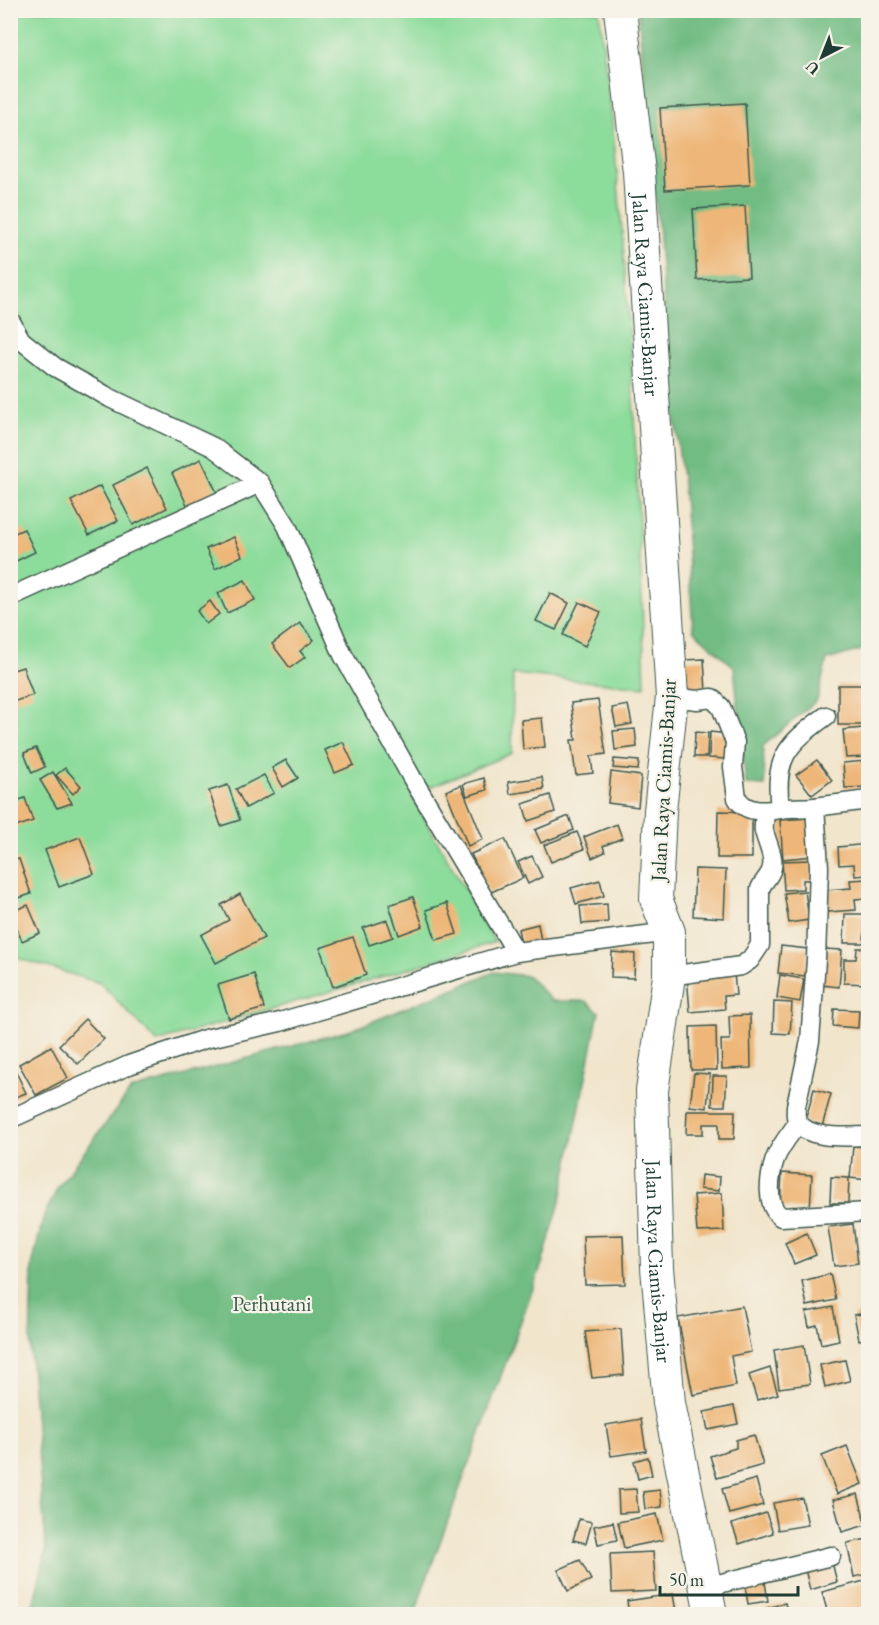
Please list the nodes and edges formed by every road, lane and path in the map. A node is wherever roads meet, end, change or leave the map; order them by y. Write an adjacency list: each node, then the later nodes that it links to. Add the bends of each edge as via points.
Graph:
1 (620, 10): 5 (highway, Jalan Raya Ciamis-Banjar, via 639,172)
2 (10, 320): 3 (street, via 21,340 56,367 127,407 213,447)
3 (260, 483): 4 (street); 11 (street, via 287,526 343,655)
4 (10, 597)
5 (672, 697): 9 (street, via 712,698 722,707 735,742 736,798 752,809); 10 (highway, Jalan Raya Ciamis-Banjar, via 656,899)
6 (826, 716): 9 (street, via 799,735 785,753)
7 (868, 800): 8 (street)
8 (815, 807): 9 (street); 14 (street, via 819,867 816,960 810,1041 796,1106)
9 (773, 810): 12 (street, via 764,829 772,853 771,868 760,889 760,945 754,956 741,966)
10 (669, 932): 11 (street); 12 (highway, Jalan Raya Ciamis-Banjar)
11 (516, 952): 13 (street, via 280,1022 205,1039 129,1065)
12 (669, 976): 18 (highway, Jalan Raya Ciamis-Banjar, via 652,1091 657,1268 669,1403)
13 (10, 1119)
14 (798, 1123): 15 (street, via 818,1136); 16 (street, via 775,1160 770,1190 775,1212 781,1217)
15 (868, 1136)
16 (868, 1212)
17 (831, 1556): 18 (street)
18 (709, 1601)

